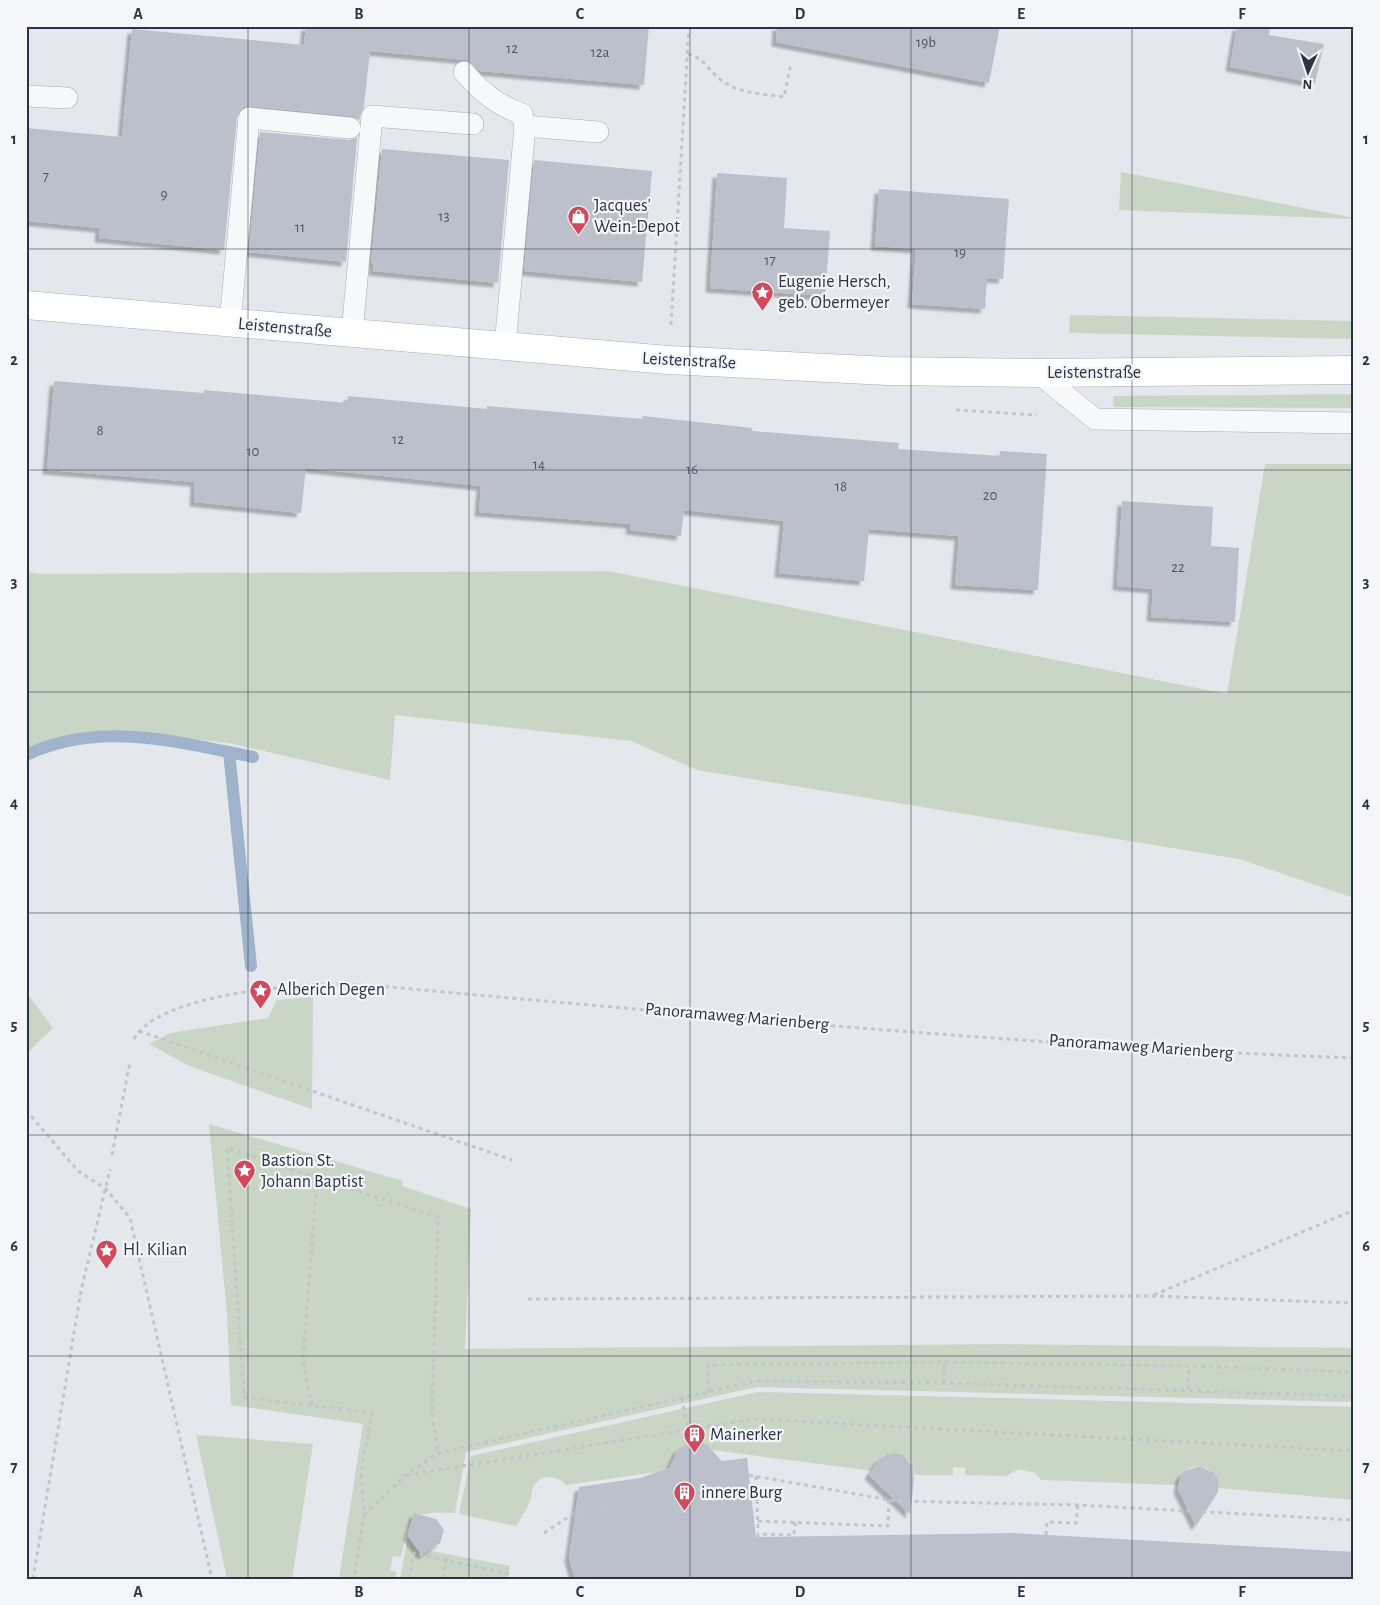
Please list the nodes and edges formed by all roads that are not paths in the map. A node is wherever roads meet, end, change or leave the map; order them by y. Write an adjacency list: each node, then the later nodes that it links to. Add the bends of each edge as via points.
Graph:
1 (464, 72): 5 (lane, via 492,100 522,114)
2 (26, 96): 3 (lane)
3 (67, 98)
4 (472, 124): 10 (lane, via 372,116)
5 (525, 126): 7 (lane); 11 (lane)
6 (350, 128): 9 (lane, via 249,118)
7 (598, 132)
8 (26, 306): 9 (main road, Leistenstraße)
9 (230, 323): 10 (main road, Leistenstraße)
10 (352, 334): 11 (main road, Leistenstraße)
11 (504, 346): 13 (main road, Leistenstraße, via 668,360 888,371)
12 (1354, 370): 13 (main road, Leistenstraße)
13 (1038, 373): 14 (lane, via 1095,419)
14 (1354, 423)

